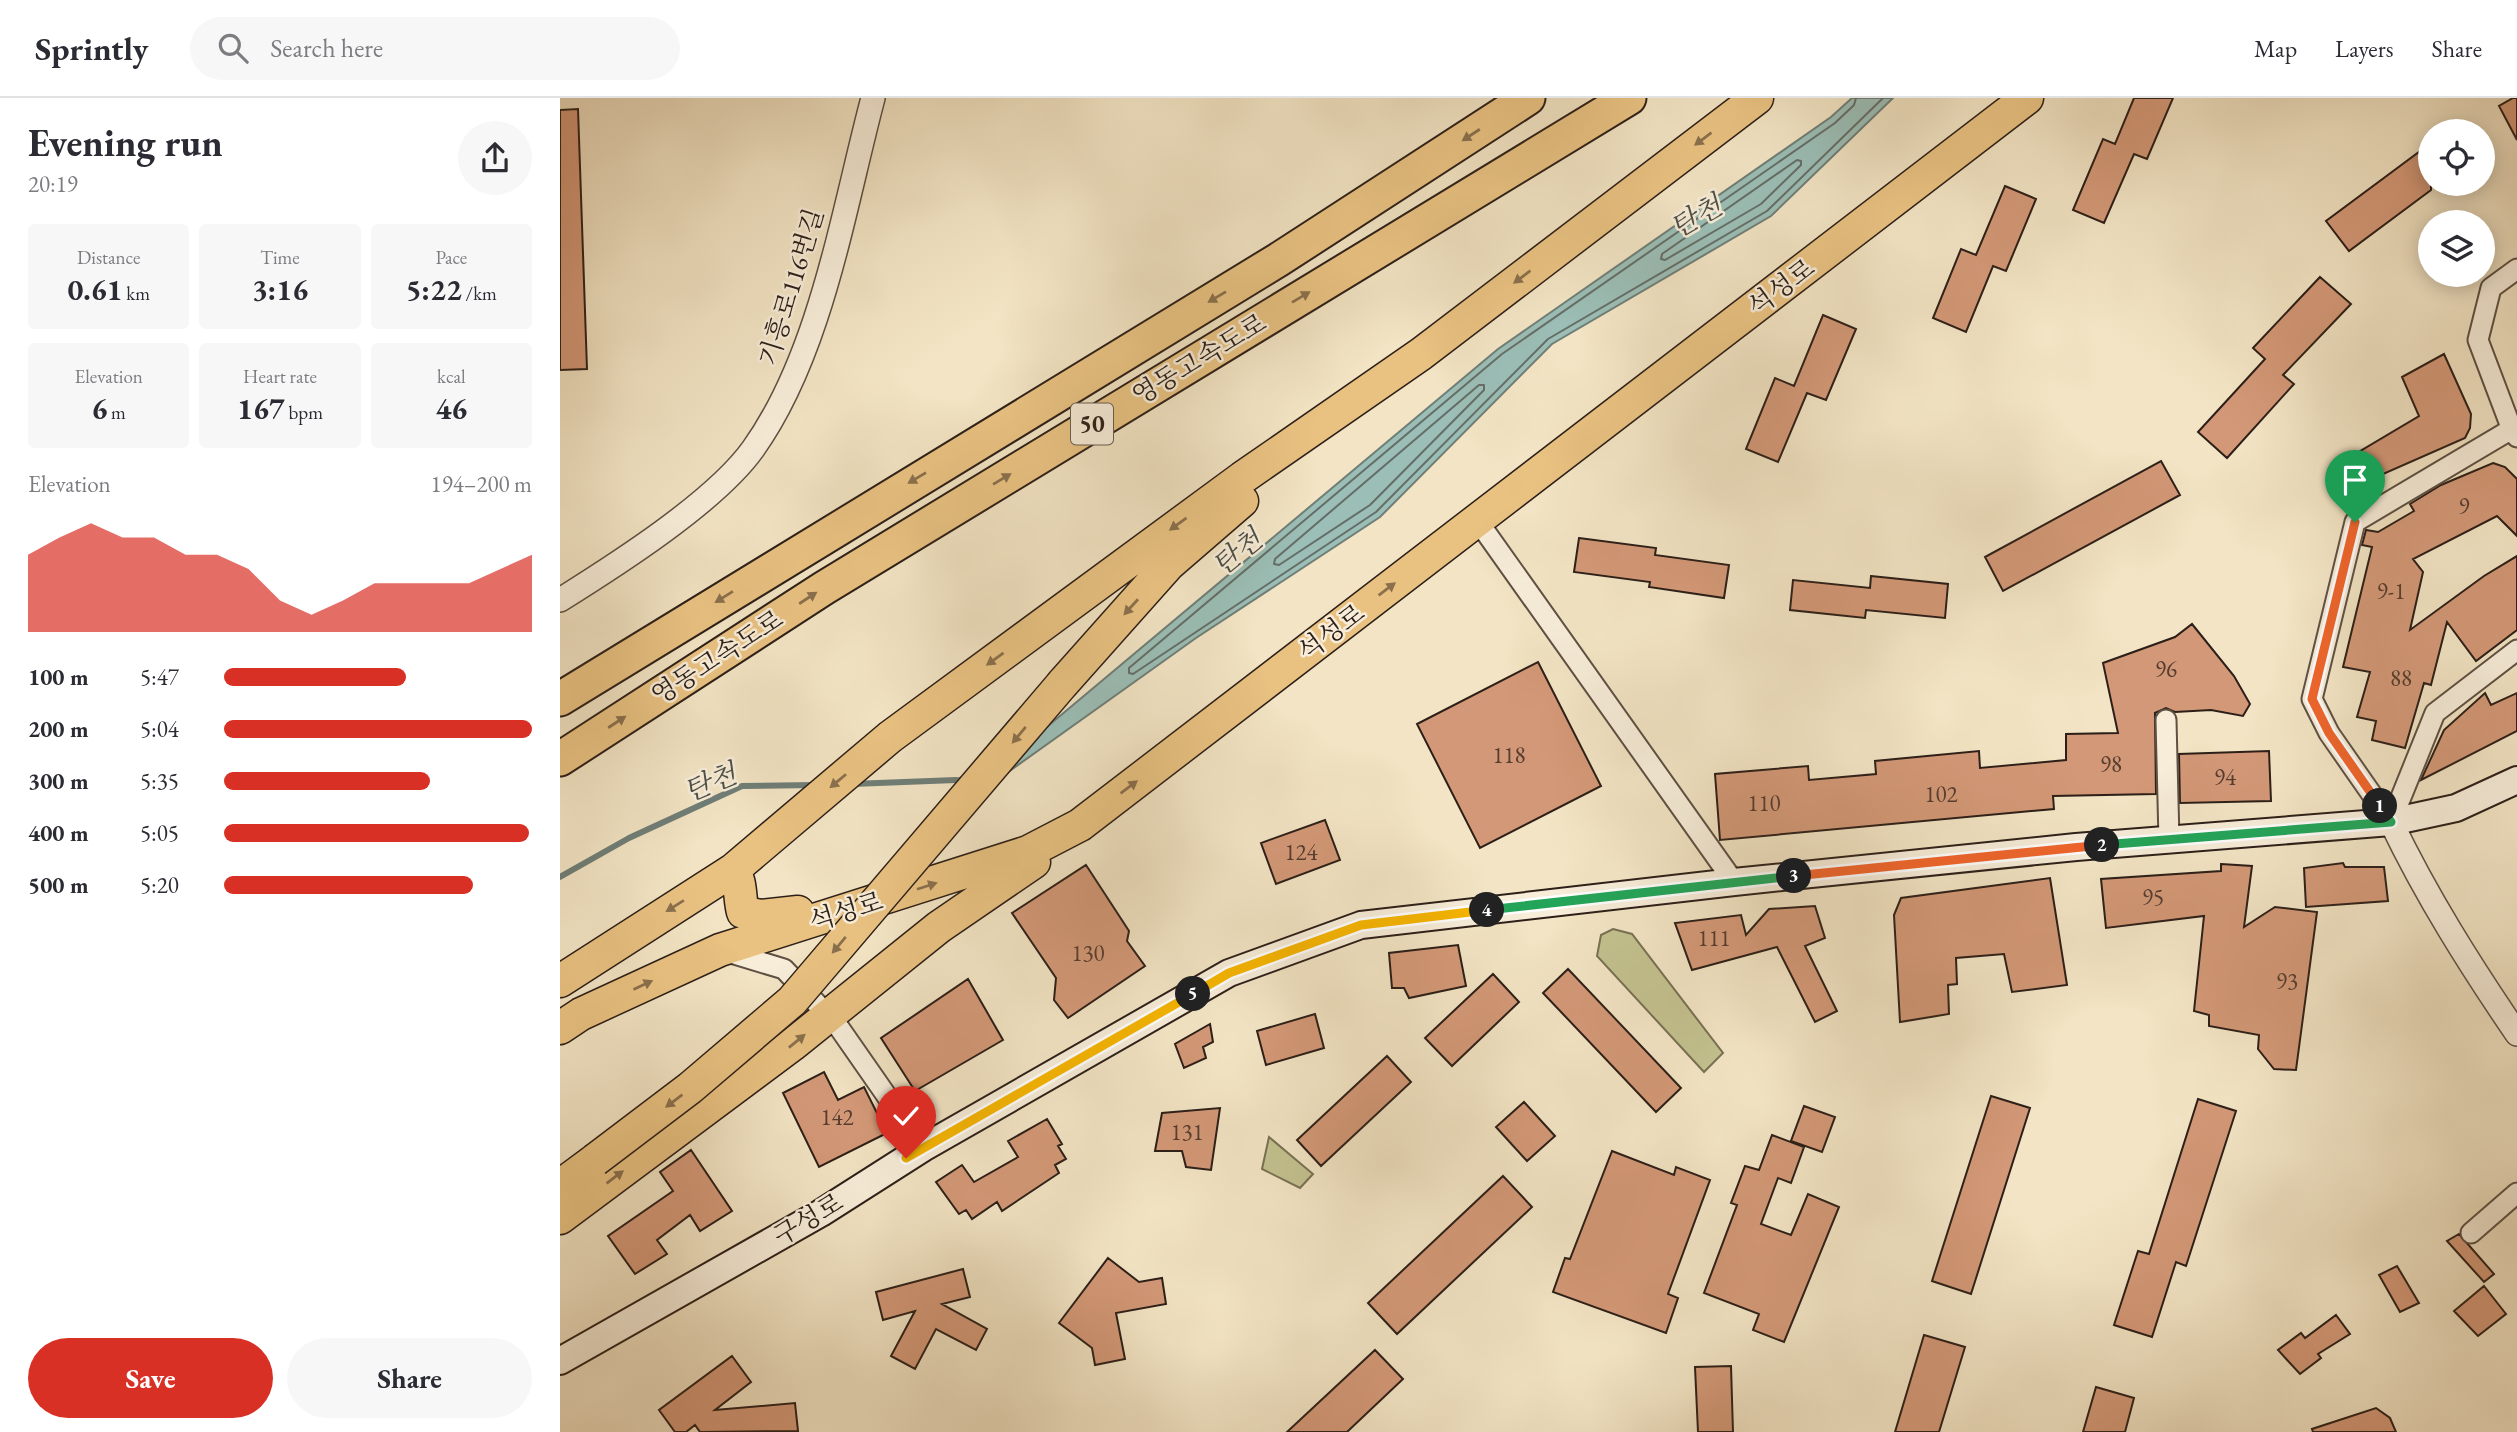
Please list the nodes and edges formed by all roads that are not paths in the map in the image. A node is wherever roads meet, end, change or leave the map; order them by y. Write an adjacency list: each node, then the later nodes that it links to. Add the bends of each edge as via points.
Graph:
1 (873, 98): 10 (street, 기흥로116번길, via 813,326 790,388 752,451 706,498)
2 (1528, 98): 12 (highway, 영동고속도로 / 50, one-way to 12, via 1278,260)
3 (1629, 98): 14 (highway, 영동고속도로 / 50, one-way to 3, via 824,588)
4 (1757, 98): 7 (highway, one-way to 7)
5 (2027, 98): 9 (highway, 석성로)
6 (2517, 269): 8 (street, via 2491,288 2478,340)
7 (1421, 354): 19 (highway, one-way to 19, via 1242,478 890,737); 28 (highway, one-way to 28, bridge, via 1348,426 1249,495 1168,565 792,1001 690,1088)
8 (2515, 431): 16 (street, via 2355,522 2312,699 2329,733)
9 (1477, 520): 17 (highway, 석성로, one-way to 9); 20 (street)
10 (560, 600)
11 (2517, 650): 16 (street, via 2435,713)
12 (560, 699)
13 (2166, 720): 18 (street)
14 (560, 759)
15 (2517, 780): 16 (main road, 구성로, via 2456,808)
16 (2391, 822): 18 (main road, 구성로); 26 (street, via 2423,888)
17 (1080, 825): 21 (highway, 석성로, one-way to 17, via 1028,852); 24 (highway, via 939,927)
18 (2169, 840): 20 (main road, 구성로)
19 (733, 870): 21 (highway, via 739,878 743,912 760,916); 23 (highway, one-way to 23)
20 (1734, 882): 27 (main road, 구성로, via 1361,925 1229,973)
21 (847, 911): 22 (highway, 석성로)
22 (720, 950): 24 (street, via 784,969); 25 (highway, 석성로, one-way to 22, via 581,1013)
23 (560, 981)
24 (827, 1016): 27 (street); 30 (highway, one-way to 24)
25 (560, 1028)
26 (2517, 1034)
27 (923, 1148): 32 (main road, 구성로, via 821,1213)
28 (560, 1186)
29 (2517, 1193): 31 (street)
30 (560, 1218)
31 (2471, 1233)
32 (560, 1361)

